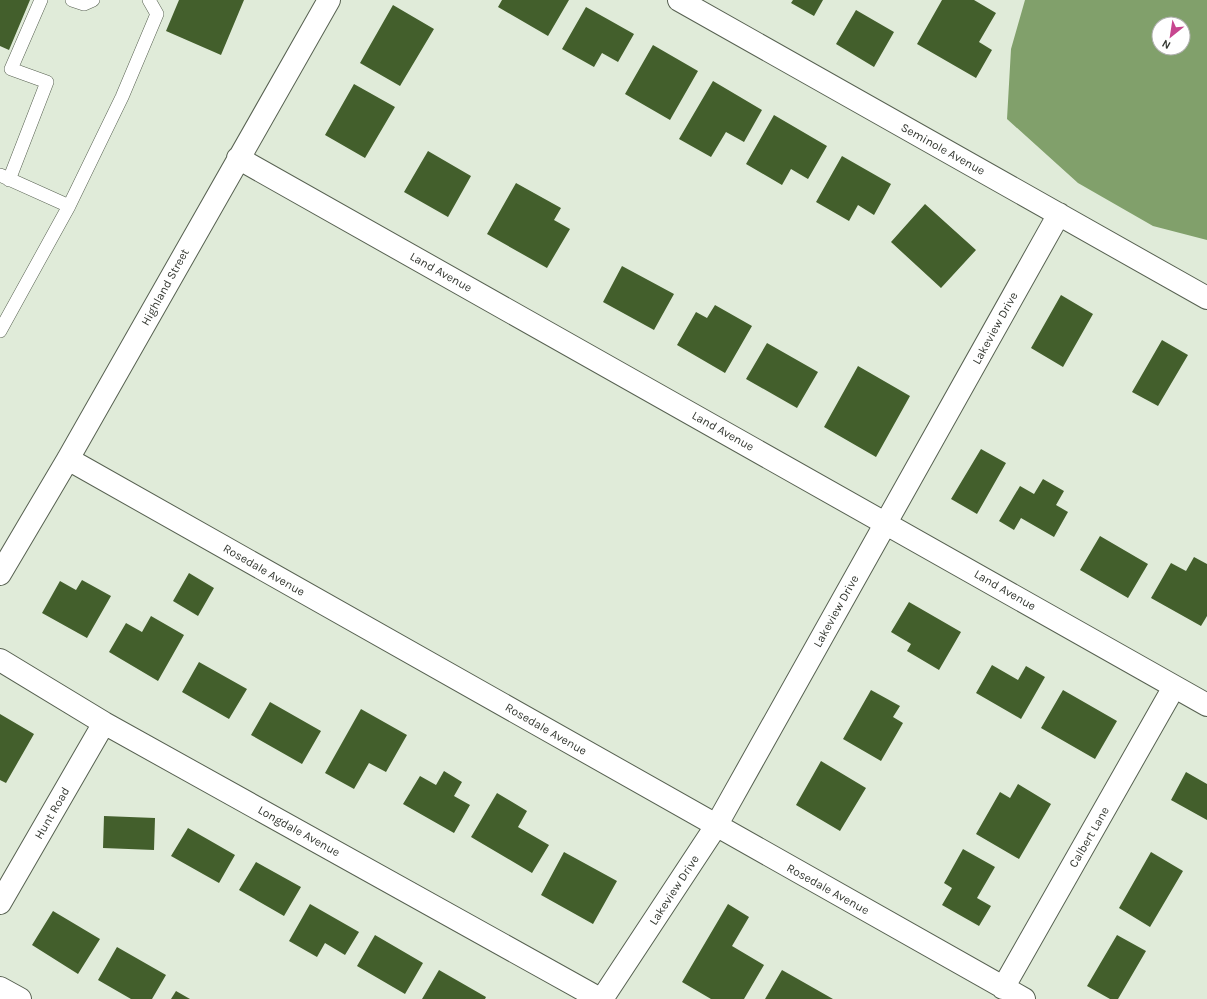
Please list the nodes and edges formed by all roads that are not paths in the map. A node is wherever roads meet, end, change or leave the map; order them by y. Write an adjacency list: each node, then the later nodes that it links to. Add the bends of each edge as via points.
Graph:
1 (41, 0): 8 (lane, via 11,69 47,82)
2 (72, 0): 3 (lane, via 84,4)
3 (93, 0)
4 (149, 0): 9 (lane, via 157,14 122,97)
5 (329, 0): 7 (street, Highland Street)
6 (679, 0): 10 (street, Seminole Avenue)
7 (238, 158): 13 (street, Highland Street); 14 (street, Land Avenue)
8 (5, 178): 9 (lane)
9 (69, 206): 12 (lane)
10 (1058, 214): 11 (street, Seminole Avenue); 14 (street, Lakeview Drive)
11 (1207, 298)
12 (0, 331)
13 (68, 459): 15 (street, Highland Street); 20 (street, Rosedale Avenue)
14 (885, 523): 17 (street, Land Avenue); 20 (street, Lakeview Drive)
15 (0, 574)
16 (0, 660): 19 (street, Longdale Avenue)
17 (1174, 686): 18 (street, Land Avenue); 23 (street, Calbert Lane)
18 (1207, 705)
19 (104, 723): 21 (street, Hunt Road); 25 (street, Longdale Avenue)
20 (716, 826): 23 (street, Rosedale Avenue); 25 (street, Lakeview Drive)
21 (0, 903)
22 (0, 988): 24 (street)
23 (1003, 988): 26 (street, Rosedale Avenue)
24 (20, 999)
25 (601, 999)
26 (1024, 999)

